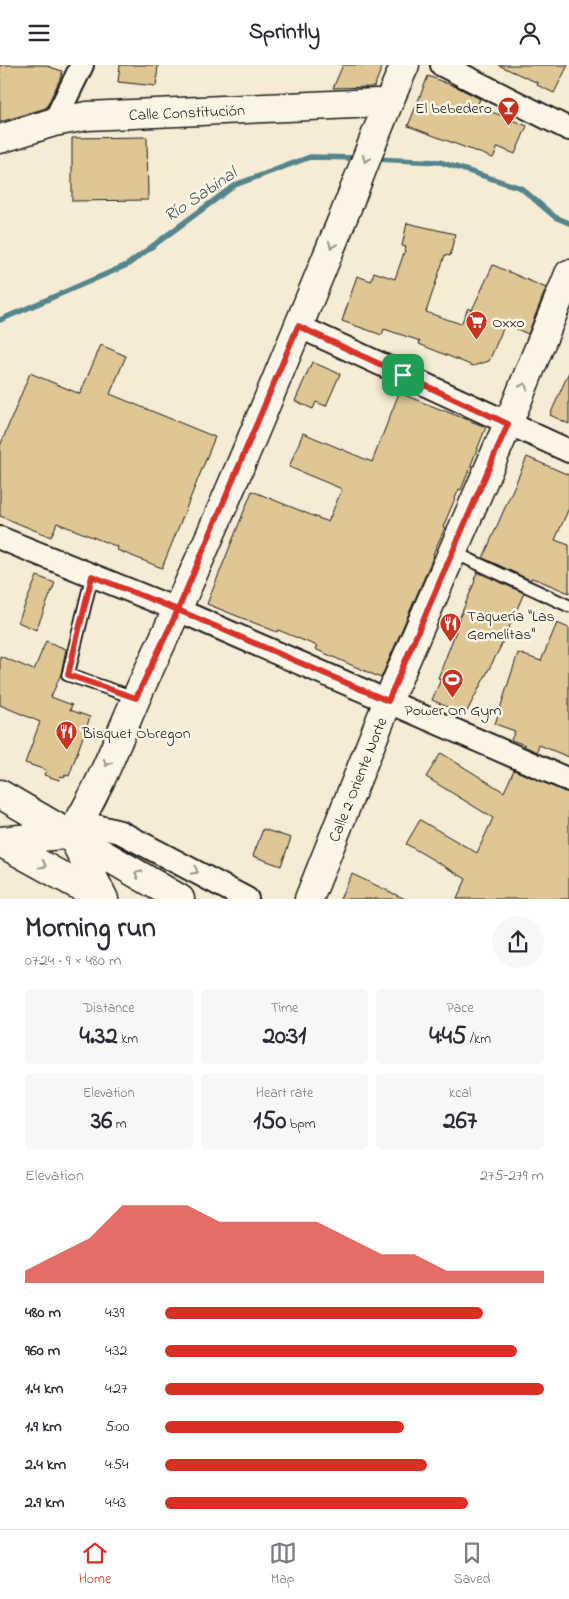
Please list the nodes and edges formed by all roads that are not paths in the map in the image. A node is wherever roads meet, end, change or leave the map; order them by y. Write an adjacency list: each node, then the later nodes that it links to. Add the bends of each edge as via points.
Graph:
1 (82, 65): 5 (street)
2 (405, 65): 4 (main road)
3 (442, 65): 6 (street)
4 (379, 111): 5 (main road, Calle Constitución, via 87,116); 9 (main road, one-way to 9, via 350,199)
5 (54, 122): 7 (main road, Calle Constitución)
6 (569, 129)
7 (0, 139)
8 (569, 274): 10 (main road, Calle 2 Oriente Norte, one-way to 8)
9 (298, 326): 10 (street); 16 (main road)
10 (508, 424): 11 (street); 13 (main road, Calle 2 Oriente Norte)
11 (569, 451)
12 (0, 538): 14 (street)
13 (453, 552): 15 (lane); 18 (main road, Calle 2 Oriente Norte)
14 (92, 576): 16 (street); 17 (lane, via 68,675)
15 (569, 606)
16 (178, 610): 17 (main road); 18 (street)
17 (136, 698): 21 (main road, one-way to 21, via 87,810)
18 (388, 701): 19 (street); 26 (main road, Calle 2 Oriente Norte)
19 (569, 780)
20 (0, 794): 21 (main road)
21 (71, 834): 22 (main road); 23 (main road); 24 (main road, one-way to 21); 25 (street, one-way to 25, via 92,825 120,832)
22 (0, 841): 23 (main road, one-way to 23)
23 (104, 899)
24 (180, 899)
25 (247, 899)
26 (309, 899)

